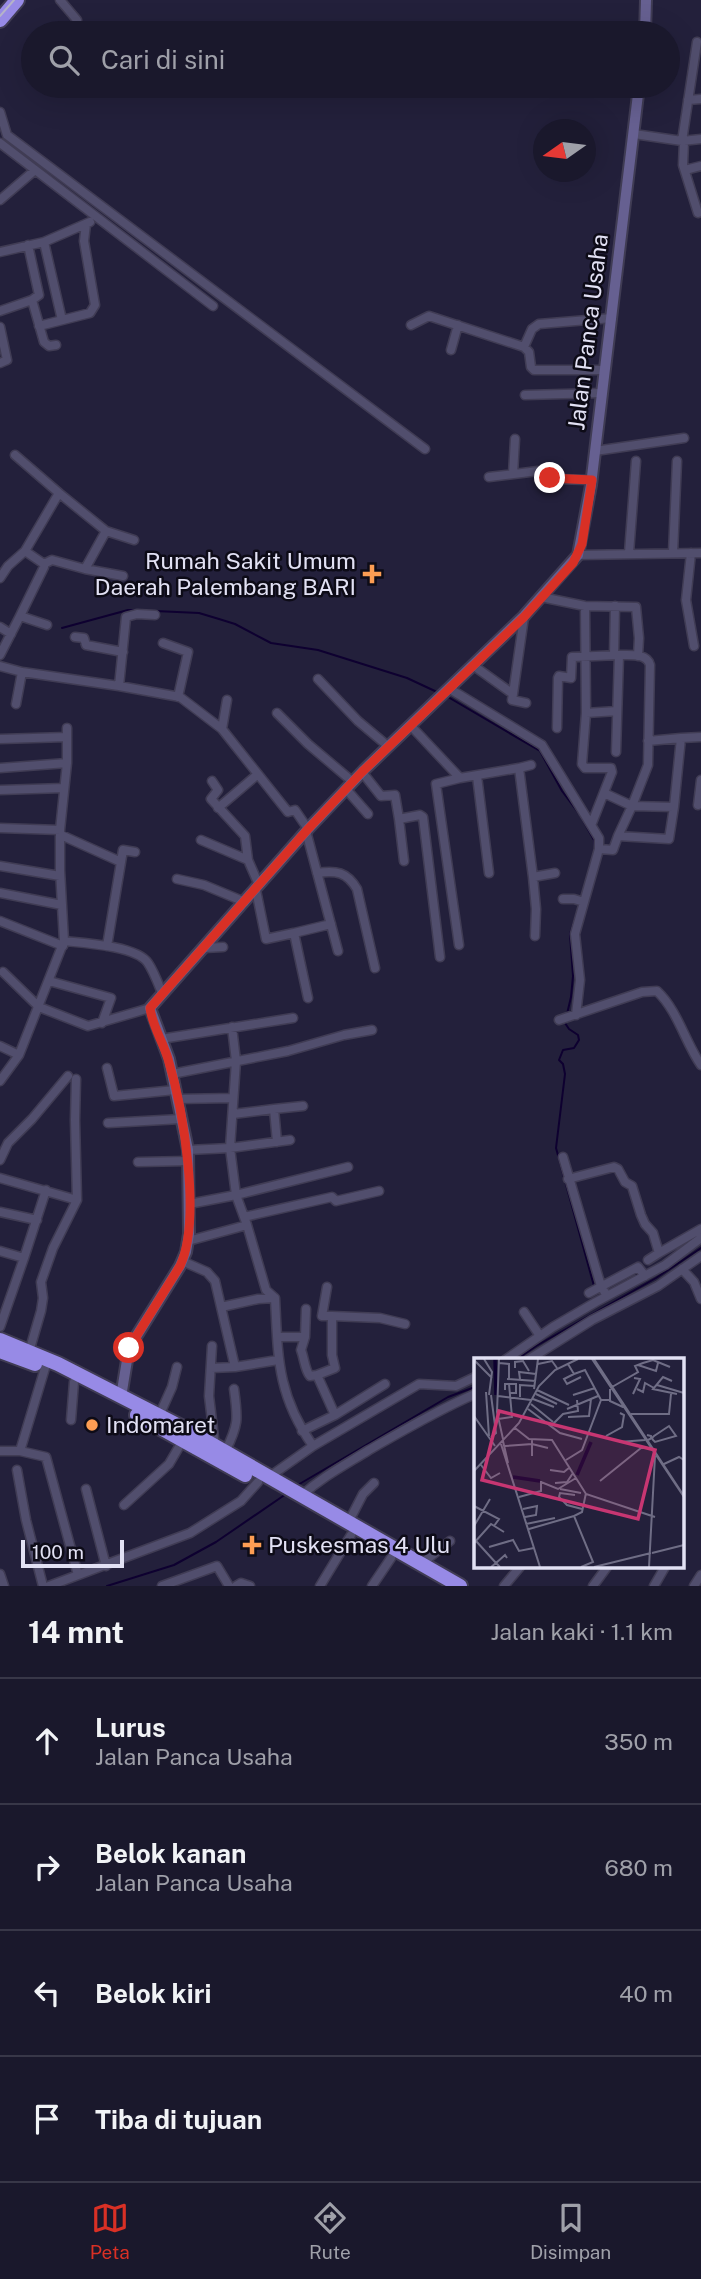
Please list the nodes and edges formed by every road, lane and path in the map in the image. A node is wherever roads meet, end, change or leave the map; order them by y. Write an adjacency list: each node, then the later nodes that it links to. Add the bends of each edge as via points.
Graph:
1 (17, 0): 4 (highway)
2 (60, 0): 5 (street)
3 (646, 0): 6 (street)
4 (0, 20)
5 (77, 20)
6 (645, 21)
7 (697, 42): 8 (street)
8 (698, 61): 11 (street)
9 (638, 98): 14 (street, Jalan Panca Usaha)
10 (701, 99): 11 (street)
11 (688, 100): 16 (street)
12 (0, 113): 13 (street)
13 (2, 129): 22 (street)
14 (634, 134): 16 (street); 32 (street, Jalan Panca Usaha)
15 (701, 139): 16 (street)
16 (683, 141): 20 (street)
17 (0, 143): 19 (street)
18 (701, 166): 20 (street)
19 (35, 170): 21 (street); 24 (street)
20 (685, 170): 23 (street)
21 (0, 200)
22 (105, 208): 24 (street); 47 (street)
23 (698, 213)
24 (98, 219): 25 (street); 30 (street)
25 (86, 224): 26 (street); 33 (street, via 84,241 95,305 90,313)
26 (44, 242): 27 (street); 33 (street)
27 (28, 245): 28 (street); 29 (street, via 39,295)
28 (0, 252)
29 (32, 300): 31 (street); 36 (street)
30 (214, 306)
31 (0, 311)
32 (612, 318): 39 (street, via 539,324); 42 (street, Jalan Panca Usaha)
33 (62, 320): 36 (street)
34 (411, 325): 35 (street, via 427,316)
35 (458, 325): 39 (street); 40 (street)
36 (40, 326): 38 (street, via 46,345)
37 (0, 327): 41 (street)
38 (56, 345)
39 (524, 347): 42 (street, via 534,370)
40 (451, 350)
41 (3, 360)
42 (605, 370): 43 (street, Jalan Panca Usaha)
43 (602, 393): 44 (street); 48 (street, Jalan Panca Usaha)
44 (525, 395)
45 (516, 439): 52 (street)
46 (684, 439): 48 (street)
47 (425, 449)
48 (595, 451): 54 (street, Jalan Panca Usaha)
49 (15, 455): 55 (street)
50 (636, 461): 59 (street)
51 (677, 461): 60 (street)
52 (513, 474): 53 (street); 54 (street, via 541,471 554,479)
53 (489, 477)
54 (592, 480): 63 (street, Jalan Panca Usaha)
55 (59, 493): 56 (street); 58 (street)
56 (106, 531): 57 (street); 65 (street)
57 (134, 540)
58 (25, 551): 64 (street); 67 (street)
59 (629, 553): 60 (street); 63 (street)
60 (673, 553): 61 (street)
61 (691, 553): 62 (street); 79 (street, via 687,600)
62 (701, 553)
63 (578, 555): 68 (street)
64 (44, 564): 65 (street, via 52,560); 71 (street)
65 (85, 569): 66 (street)
66 (123, 576)
67 (0, 578)
68 (541, 597): 69 (street); 73 (street)
69 (585, 606): 70 (street); 83 (street)
70 (615, 607): 82 (street); 84 (street, via 638,608)
71 (20, 615): 74 (street); 76 (street)
72 (155, 615): 80 (street, via 127,616)
73 (524, 617): 86 (street); 91 (street)
74 (47, 625)
75 (0, 626): 76 (street)
76 (11, 634): 81 (street)
77 (75, 637): 80 (street, via 84,638 86,645)
78 (163, 643): 92 (street, via 188,652)
79 (694, 646)
80 (123, 652): 89 (street)
81 (0, 655)
82 (617, 655): 83 (street); 84 (street); 96 (street)
83 (585, 656): 98 (street); 101 (street, via 571,658 571,678 558,677)
84 (638, 656): 107 (street, via 648,659 650,665)
85 (0, 666): 87 (street)
86 (474, 666): 90 (street); 91 (street)
87 (22, 672): 89 (street); 94 (street)
88 (318, 679): 108 (street)
89 (119, 686): 92 (street)
90 (445, 694): 99 (street); 130 (street, via 542,745)
91 (513, 694): 95 (street, via 512,700)
92 (178, 696): 102 (street)
93 (227, 700): 102 (street)
94 (16, 704)
95 (526, 704)
96 (617, 711): 98 (street); 109 (street)
97 (277, 713): 120 (street)
98 (586, 713): 123 (street, via 582,764 612,770)
99 (411, 726): 108 (street); 117 (street)
100 (68, 727): 103 (street)
101 (557, 728)
102 (222, 729): 115 (street)
103 (67, 737): 106 (street); 110 (street)
104 (701, 737): 105 (street)
105 (681, 738): 107 (street); 126 (street)
106 (0, 739)
107 (648, 741): 125 (street, via 648,765)
108 (389, 747): 114 (street)
109 (616, 752)
110 (67, 763): 112 (street); 121 (street)
111 (531, 765): 113 (street)
112 (0, 768)
113 (519, 768): 116 (street); 146 (street)
114 (362, 772): 120 (street); 129 (street, via 379,794 396,795)
115 (258, 774): 127 (street); 132 (street, via 288,812 295,810)
116 (477, 776): 117 (street); 143 (street)
117 (460, 778): 159 (street, via 436,784)
118 (701, 780): 124 (street)
119 (212, 781): 127 (street, via 218,790 211,799)
120 (349, 786): 128 (street); 132 (street)
121 (64, 788): 122 (street); 133 (street)
122 (0, 790)
123 (604, 793): 125 (street); 130 (street)
124 (698, 805)
125 (632, 806): 126 (street); 134 (street)
126 (674, 807): 134 (street, via 669,839)
127 (218, 808): 138 (street, via 245,836)
128 (368, 814)
129 (399, 819): 139 (street); 164 (street, via 423,817)
130 (592, 823): 136 (street)
131 (0, 828): 133 (street)
132 (307, 830): 142 (street); 148 (street)
133 (60, 832): 140 (street); 145 (street)
134 (618, 836): 136 (street, via 612,850)
135 (201, 840): 138 (street)
136 (599, 849): 151 (street)
137 (135, 852): 140 (street, via 123,849)
138 (248, 860): 148 (street)
139 (404, 861)
140 (121, 862): 160 (street)
141 (0, 866): 145 (street)
142 (317, 873): 155 (street); 165 (street, via 345,874 357,889)
143 (489, 873)
144 (555, 873): 146 (street)
145 (60, 876): 153 (street)
146 (533, 877): 157 (street)
147 (177, 879): 152 (street)
148 (258, 888): 152 (street); 156 (street, via 267,939)
149 (0, 893): 153 (street)
150 (563, 899): 151 (street)
151 (580, 901): 180 (street, via 575,934 580,980 566,1018 657,991)
152 (244, 902): 162 (street)
153 (62, 905): 158 (street)
154 (0, 921): 158 (street)
155 (331, 925): 156 (street); 163 (street)
156 (294, 933): 169 (street)
157 (535, 936)
158 (64, 943): 160 (street); 167 (street)
159 (459, 945)
160 (107, 946): 168 (street, via 142,956)
161 (223, 947): 162 (street)
162 (204, 948): 168 (street)
163 (338, 951)
164 (440, 957)
165 (375, 968)
166 (3, 972): 170 (street)
167 (49, 981): 170 (street); 173 (street, via 111,998)
168 (162, 993): 171 (street)
169 (308, 998)
170 (39, 1007): 173 (street, via 88,1026); 178 (street)
171 (150, 1008): 173 (street); 176 (street)
172 (293, 1018): 174 (street)
173 (102, 1023)
174 (232, 1027): 176 (street); 179 (street)
175 (372, 1030): 179 (street)
176 (161, 1039): 182 (street)
177 (0, 1046): 178 (street)
178 (19, 1055): 183 (street)
179 (236, 1061): 182 (street); 185 (street)
180 (701, 1065)
181 (107, 1069): 184 (street, via 115,1097)
182 (172, 1074): 184 (street)
183 (0, 1081)
184 (176, 1094): 185 (street); 189 (street)
185 (233, 1098): 188 (street)
186 (303, 1106): 187 (street)
187 (274, 1109): 188 (street); 192 (street)
188 (233, 1114): 193 (street)
189 (181, 1119): 190 (street); 194 (street)
190 (108, 1123)
191 (290, 1140): 192 (street)
192 (277, 1142): 193 (street)
193 (230, 1148): 194 (street); 203 (street)
194 (188, 1156): 197 (street); 205 (street)
195 (563, 1157): 200 (street)
196 (0, 1160): 204 (street, via 8,1143 72,1077)
197 (138, 1162)
198 (348, 1167): 203 (street)
199 (0, 1178): 201 (street)
200 (568, 1179): 213 (street, via 617,1168 632,1186); 221 (street)
201 (46, 1190): 204 (street); 207 (street)
202 (379, 1191): 208 (street, via 336,1201 332,1197)
203 (236, 1195): 205 (street); 208 (street)
204 (77, 1200): 236 (street, via 41,1282 41,1311)
205 (189, 1204): 211 (street)
206 (0, 1212): 207 (street)
207 (37, 1220): 215 (street)
208 (246, 1221): 211 (street); 223 (street, via 266,1290)
209 (701, 1229): 213 (street)
210 (701, 1238): 219 (street)
211 (188, 1241): 217 (street)
212 (0, 1251): 215 (street)
213 (659, 1253): 216 (street)
214 (701, 1256): 218 (street)
215 (24, 1258): 230 (street)
216 (648, 1260)
217 (183, 1261): 225 (street, via 213,1278); 250 (street, via 129,1348)
218 (682, 1269): 224 (street); 238 (street)
219 (645, 1276): 221 (street, via 638,1267); 222 (street)
220 (327, 1287): 227 (street)
221 (596, 1290): 222 (street)
222 (606, 1297): 231 (street)
223 (275, 1298): 225 (street); 232 (street)
224 (701, 1299)
225 (221, 1307): 241 (street)
226 (524, 1311): 231 (street)
227 (322, 1315): 228 (street); 233 (street, via 305,1313)
228 (332, 1316): 229 (street); 244 (street, via 335,1368)
229 (405, 1324)
230 (0, 1327)
231 (540, 1336): 237 (street)
232 (277, 1337): 233 (street); 239 (street)
233 (305, 1337): 244 (street, via 301,1350 307,1373)
234 (212, 1346): 243 (street)
235 (0, 1350): 236 (highway); 242 (highway)
236 (29, 1352): 250 (highway)
237 (508, 1358)
238 (535, 1358)
239 (278, 1360): 241 (street); 254 (street)
240 (177, 1367): 252 (street)
241 (235, 1367): 243 (street)
242 (45, 1368): 246 (highway); 259 (street)
243 (211, 1368): 257 (street, via 209,1396)
244 (317, 1375): 251 (street)
245 (474, 1377): 256 (street, via 456,1386 419,1384)
246 (74, 1382): 253 (street); 255 (highway)
247 (384, 1384): 251 (street)
248 (234, 1389): 257 (street, via 238,1420 235,1432)
249 (474, 1394): 264 (street, via 402,1430 331,1472)
250 (121, 1397): 252 (highway)
251 (335, 1415): 254 (street)
252 (159, 1416): 257 (highway)
253 (71, 1420)
254 (302, 1431): 256 (street)
255 (183, 1440): 262 (highway); 265 (street, via 169,1464)
256 (313, 1446): 262 (street)
257 (220, 1449): 262 (highway)
258 (0, 1451): 259 (street)
259 (20, 1451): 275 (street, via 47,1459)
260 (17, 1470): 278 (street)
261 (374, 1483): 266 (street, via 363,1494)
262 (271, 1484): 264 (highway); 270 (street, via 190,1533)
263 (86, 1489): 270 (street)
264 (298, 1498): 266 (highway)
265 (124, 1505)
266 (349, 1529): 268 (highway); 269 (highway); 284 (street)
267 (450, 1541): 269 (street)
268 (391, 1558): 285 (street); 286 (highway)
269 (421, 1564): 287 (highway)
270 (106, 1566): 275 (street)
271 (519, 1568): 288 (street)
272 (606, 1568): 289 (street)
273 (664, 1568): 290 (street)
274 (0, 1574): 277 (street)
275 (78, 1575): 279 (street)
276 (701, 1575): 291 (street)
277 (4, 1586)
278 (43, 1586)
279 (49, 1586)
280 (162, 1586): 281 (street, via 217,1566)
281 (229, 1586)
282 (236, 1586): 283 (street)
283 (250, 1586)
284 (320, 1586)
285 (372, 1586)
286 (441, 1586)
287 (460, 1586)
288 (505, 1586)
289 (593, 1586)
290 (654, 1586)
291 (694, 1586)

